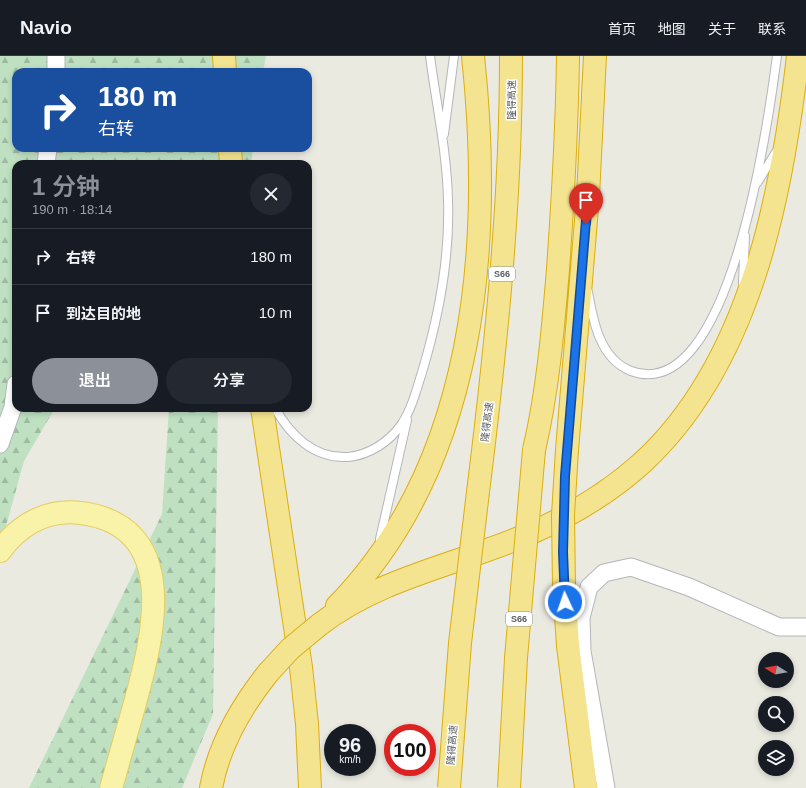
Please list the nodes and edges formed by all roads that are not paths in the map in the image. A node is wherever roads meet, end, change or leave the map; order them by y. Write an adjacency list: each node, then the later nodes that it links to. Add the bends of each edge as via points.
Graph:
1 (56, 56): 14 (street)
2 (224, 56): 15 (highway)
3 (228, 56): 16 (lane)
4 (430, 56): 19 (lane)
5 (454, 56): 19 (lane, via 445,124)
6 (473, 56): 30 (highway, via 479,135 480,223 466,342 449,412 426,475 397,530)
7 (506, 56): 18 (highway)
8 (511, 56): 18 (highway, 隆得高速 / S66)
9 (553, 56): 28 (highway, S66, via 551,216)
10 (568, 56): 28 (highway, via 556,295 547,379)
11 (595, 56): 20 (highway)
12 (778, 56): 21 (lane, via 760,161)
13 (798, 56): 17 (highway)
14 (56, 68)
15 (226, 68)
16 (226, 68)
17 (795, 78): 21 (lane, via 779,144); 22 (highway, via 770,220 754,275)
18 (511, 98): 36 (highway, 隆得高速 / S66, bridge, via 503,261 460,643)
19 (446, 171): 23 (lane, via 448,211 444,269 432,336)
20 (588, 196): 21 (lane, via 587,280 595,326 614,360 629,370 646,374 664,370 681,361 694,349 706,330 723,295 742,235); 38 (highway, bridge, via 563,515 568,646)
21 (750, 199): 22 (lane, via 741,295)
22 (734, 328): 32 (highway, via 709,377 679,422 644,461 606,492 548,526 509,543 392,585 356,602)
23 (415, 394): 26 (lane, via 401,425 386,441 369,452 349,457 329,456 309,447 290,430); 30 (lane, via 403,435 382,532 372,561)
24 (12, 410): 27 (street)
25 (263, 412): 35 (highway, via 301,667)
26 (278, 412)
27 (0, 444)
28 (534, 450): 37 (highway, S66, bridge, via 516,651)
29 (0, 551): 33 (main road, via 29,523 53,514 66,513 94,515 120,526 143,553 153,583 152,633)
30 (363, 577): 32 (highway)
31 (806, 627): 39 (street, via 779,627 689,587 631,567 604,573 589,587 581,618 582,651)
32 (314, 628): 34 (highway, bridge, via 268,673 247,702 232,726 218,762)
33 (111, 788)
34 (212, 788)
35 (310, 788)
36 (449, 788)
37 (509, 788)
38 (586, 788)
39 (606, 788)

